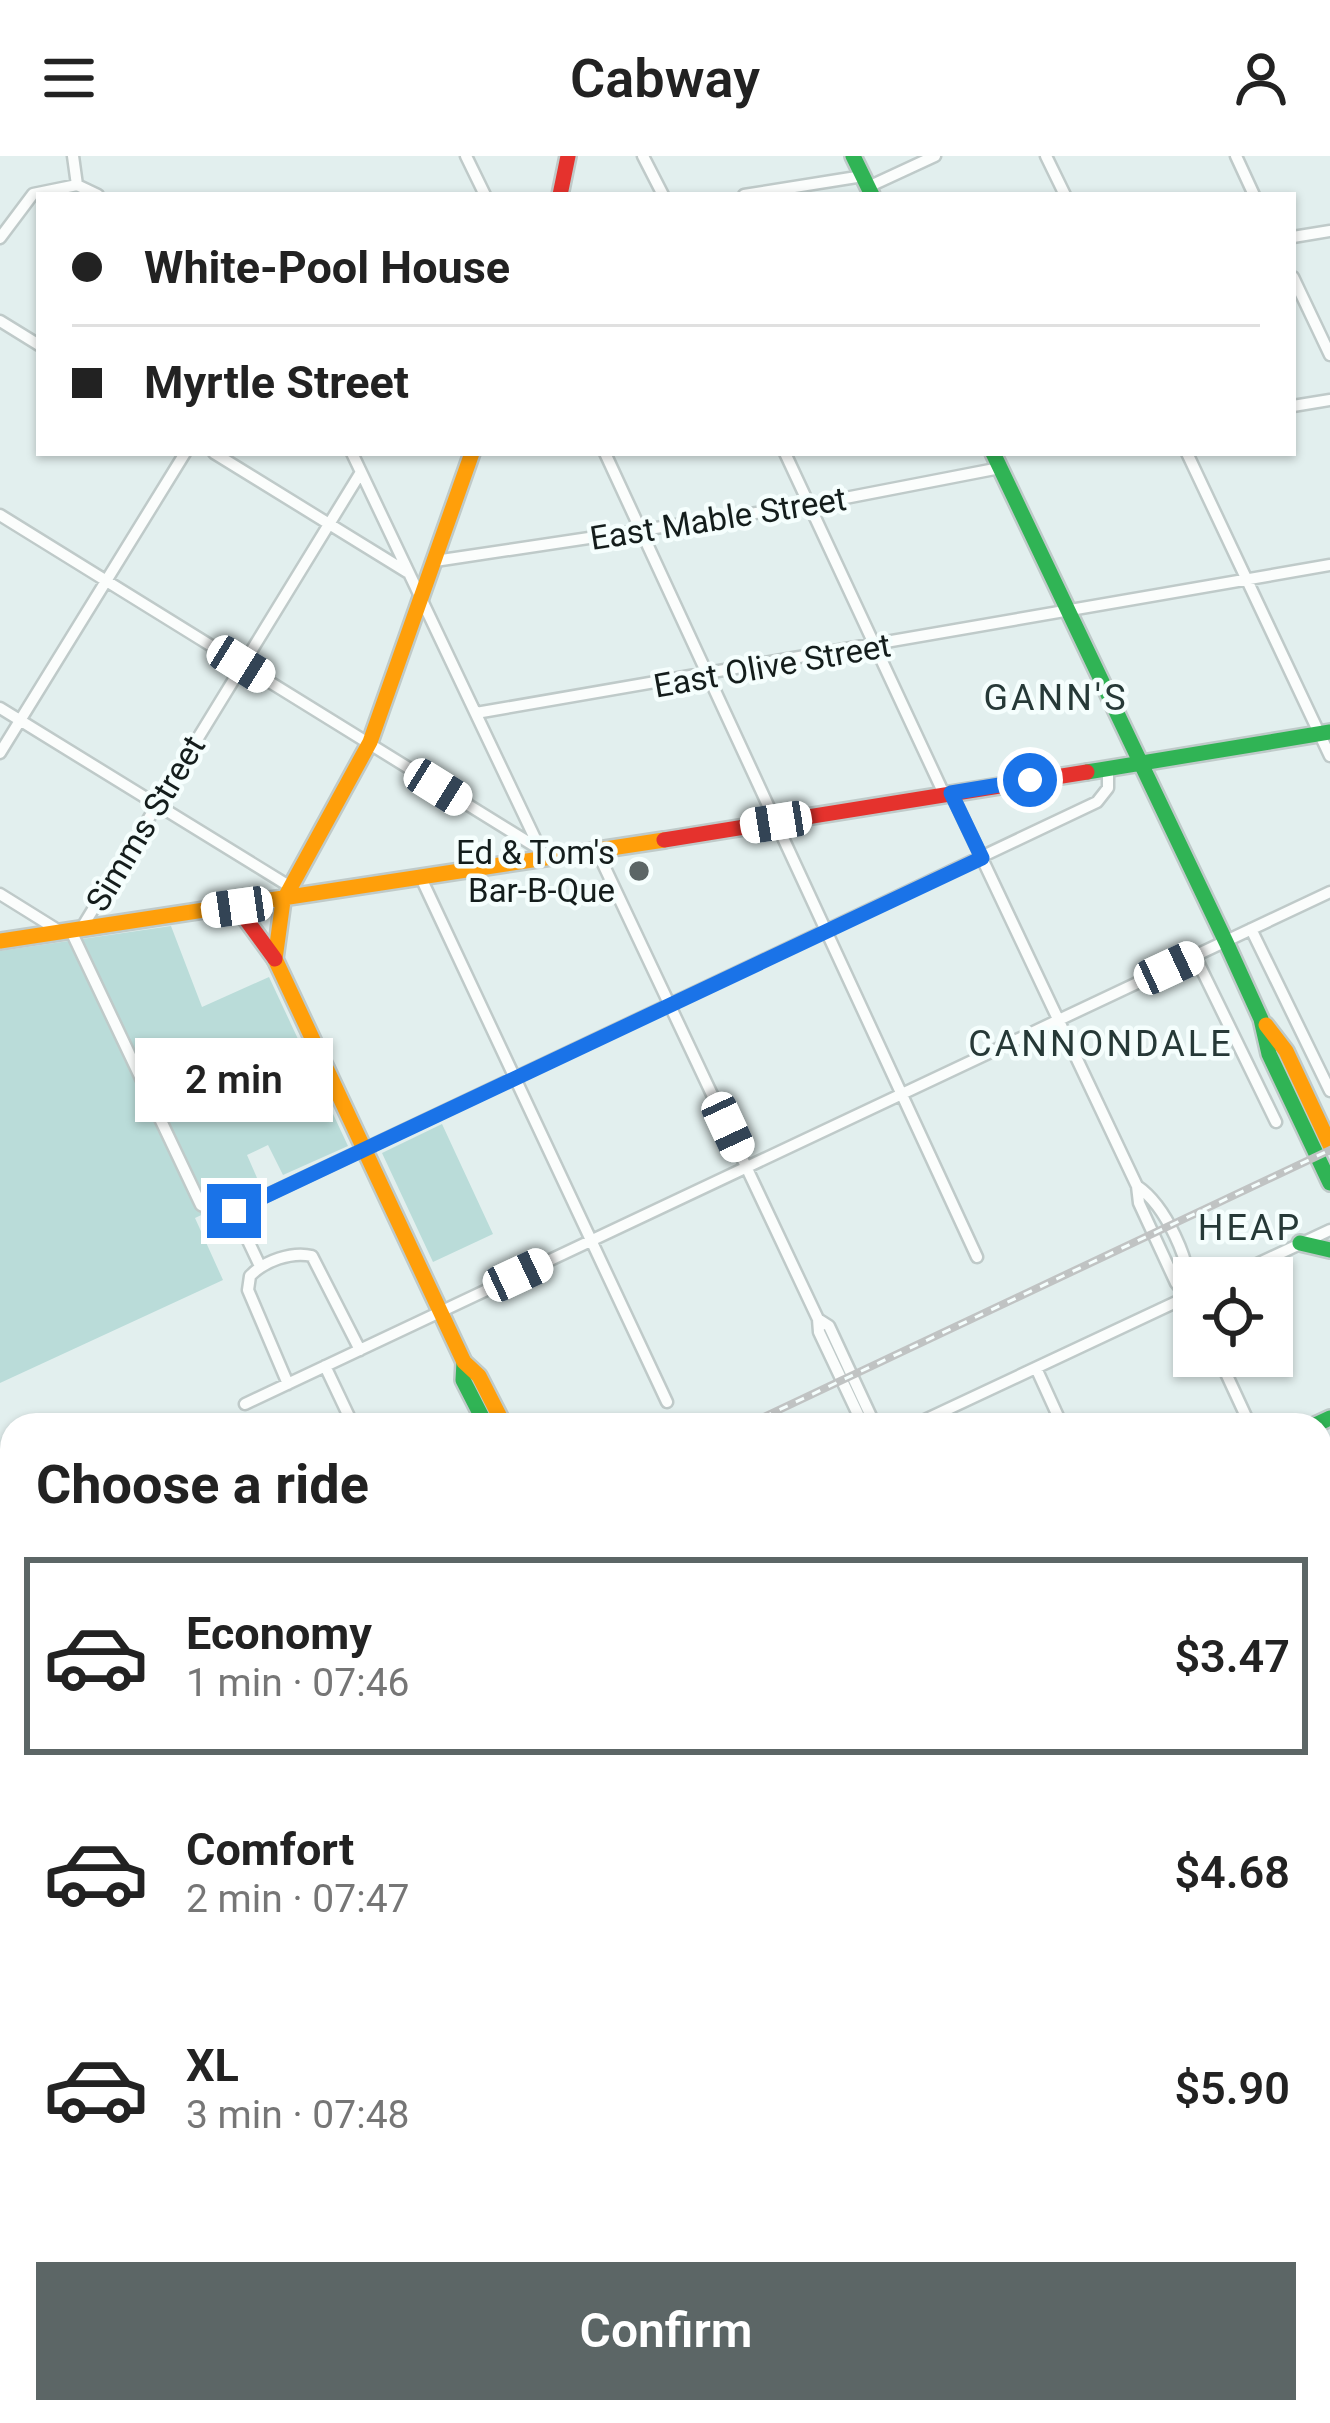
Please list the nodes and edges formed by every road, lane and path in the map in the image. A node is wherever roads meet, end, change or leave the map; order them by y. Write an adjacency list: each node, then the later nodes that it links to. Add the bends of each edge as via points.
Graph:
1 (73, 156): 9 (street)
2 (466, 156): 13 (street)
3 (568, 156): 14 (street)
4 (643, 156): 15 (street)
5 (853, 156): 10 (street)
6 (935, 156): 10 (street)
7 (1046, 156): 17 (street)
8 (1236, 156): 18 (street)
9 (77, 185): 11 (street); 12 (street)
10 (868, 186): 16 (street)
11 (43, 192)
12 (92, 192)
13 (483, 192)
14 (561, 192)
15 (661, 192)
16 (785, 192)
17 (1064, 192)
18 (1254, 192)
19 (36, 193): 22 (street)
20 (1330, 231): 21 (street)
21 (1296, 237)
22 (0, 238)
23 (1296, 283): 26 (street)
24 (0, 321): 25 (street)
25 (36, 343)
26 (1330, 355)
27 (1330, 400): 28 (street)
28 (1296, 406)
29 (182, 456): 46 (street)
30 (219, 456): 40 (street)
31 (353, 456): 37 (street)
32 (471, 456): 42 (street)
33 (606, 456): 41 (street)
34 (785, 456): 38 (street)
35 (1188, 456): 45 (street)
36 (997, 457): 38 (street, East Mable Street); 48 (street)
37 (361, 472): 40 (street, Simms Street); 44 (street)
38 (809, 505): 41 (street, East Mable Street); 49 (street)
39 (0, 515): 46 (street)
40 (329, 524): 44 (street); 50 (street, Simms Street)
41 (642, 532): 42 (street, East Mable Street); 51 (street)
42 (434, 561): 47 (street)
43 (1330, 565): 45 (street, East Olive Street)
44 (410, 574): 47 (street)
45 (1246, 579): 48 (street, East Olive Street); 55 (street)
46 (106, 581): 50 (street); 54 (street)
47 (421, 598): 53 (street); 56 (street)
48 (1067, 611): 49 (street, East Olive Street); 59 (street)
49 (875, 647): 51 (street, East Olive Street); 61 (street)
50 (241, 664): 56 (street); 62 (street, Simms Street)
51 (712, 676): 53 (street, East Olive Street); 63 (street)
52 (0, 708): 54 (street)
53 (476, 713): 65 (street)
54 (20, 720): 57 (street); 62 (street)
55 (1325, 733): 58 (street); 59 (street)
56 (370, 744): 65 (street); 69 (street)
57 (0, 753)
58 (1330, 755)
59 (1141, 763): 60 (street); 76 (street)
60 (1108, 767): 61 (street); 66 (street, via 1108,788 1096,802)
61 (947, 794): 63 (street); 66 (street)
62 (155, 803): 69 (street); 73 (street, Simms Street)
63 (776, 822): 64 (street); 74 (street)
64 (597, 851): 65 (street); 79 (street)
65 (543, 855): 67 (street)
66 (982, 858): 74 (street); 81 (street)
67 (422, 880): 69 (street); 82 (street)
68 (1330, 892): 72 (street)
69 (285, 893): 71 (street); 78 (street)
70 (0, 894): 73 (street)
71 (237, 907): 73 (street); 78 (street)
72 (1252, 929): 76 (street); 83 (street)
73 (71, 931): 75 (street); 90 (street, via 201,1205 215,1216)
74 (827, 932): 79 (street); 84 (street)
75 (0, 941)
76 (1226, 942): 77 (street); 80 (street)
77 (1195, 956): 81 (street); 85 (street)
78 (275, 959): 87 (street)
79 (670, 1005): 82 (street); 88 (street)
80 (1262, 1019): 86 (street); 89 (street, via 1270,1054)
81 (1059, 1020): 84 (street); 96 (street, via 1137,1186 1153,1197)
82 (515, 1078): 87 (street); 92 (street)
83 (1330, 1091)
84 (902, 1094): 88 (street); 95 (street)
85 (1276, 1122)
86 (1330, 1144)
87 (362, 1150): 90 (street); 100 (street)
88 (747, 1167): 92 (street); 101 (street)
89 (1330, 1183)
90 (234, 1211): 98 (street)
91 (1329, 1230): 93 (street)
92 (592, 1240): 100 (street); 108 (street)
93 (1300, 1243): 94 (street); 97 (street)
94 (1330, 1250)
95 (977, 1257)
96 (1182, 1257)
97 (1271, 1257)
98 (260, 1266): 102 (street, via 312,1256); 107 (street, via 248,1290)
99 (1173, 1307): 105 (street)
100 (439, 1312): 102 (street); 103 (street)
101 (818, 1318): 113 (street); 114 (street)
102 (360, 1350): 104 (street)
103 (464, 1362): 111 (street, via 463,1380); 112 (street)
104 (325, 1366): 107 (street); 110 (street)
105 (1036, 1368): 115 (street); 116 (street)
106 (1227, 1377): 117 (street)
107 (288, 1384): 109 (street)
108 (668, 1402)
109 (245, 1404)
110 (347, 1413)
111 (479, 1413)
112 (498, 1413)
113 (857, 1413)
114 (869, 1413)
115 (940, 1413)
116 (1057, 1413)
117 (1244, 1413)

